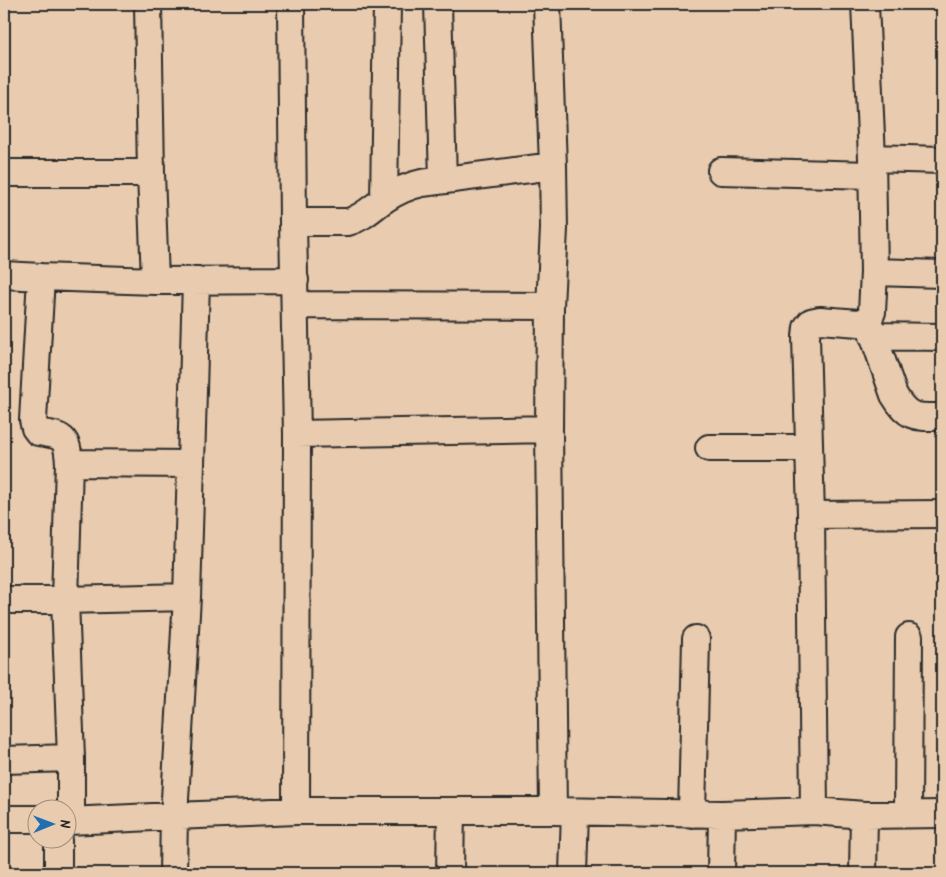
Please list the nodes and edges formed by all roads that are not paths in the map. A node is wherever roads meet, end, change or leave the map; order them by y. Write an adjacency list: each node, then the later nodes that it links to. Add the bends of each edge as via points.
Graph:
1 (148, 4): 12 (street)
2 (291, 4): 15 (street)
3 (386, 4): 14 (street)
4 (438, 4): 13 (street)
5 (546, 4): 8 (street)
6 (865, 4): 9 (street)
7 (942, 160): 9 (street)
8 (553, 166): 13 (street); 23 (street)
9 (872, 166): 10 (street); 16 (street)
10 (721, 171)
11 (4, 173): 12 (street)
12 (151, 173): 21 (street)
13 (444, 180): 14 (street, via 410,186)
14 (384, 200): 15 (street, via 348,222)
15 (293, 222): 22 (street)
16 (874, 272): 17 (street); 24 (street)
17 (942, 274)
18 (4, 275): 19 (street)
19 (41, 277): 21 (street); 31 (street, via 33,420 38,432 60,436 65,441)
20 (196, 280): 21 (street); 22 (street); 32 (street)
21 (155, 281)
22 (295, 292): 23 (street); 28 (street)
23 (550, 306): 27 (street)
24 (871, 328): 25 (street); 26 (street, via 900,406 918,416); 30 (street, via 859,323 820,320 811,322 807,327)
25 (942, 336)
26 (942, 417)
27 (549, 429): 28 (street); 46 (street)
28 (297, 434): 45 (street)
29 (709, 448): 30 (street)
30 (809, 448): 34 (street)
31 (69, 462): 32 (street); 37 (street)
32 (191, 464): 35 (street)
33 (942, 514): 34 (street)
34 (811, 515): 44 (street)
35 (187, 597): 37 (street); 52 (street)
36 (4, 600): 37 (street)
37 (65, 600): 40 (street)
38 (909, 637): 49 (street)
39 (696, 639): 47 (street)
40 (71, 758): 41 (street); 42 (street)
41 (4, 760)
42 (68, 800)
43 (451, 811): 45 (street); 46 (street); 59 (street)
44 (814, 811): 48 (street); 51 (street)
45 (296, 812): 52 (street)
46 (564, 812): 47 (street); 60 (street)
47 (692, 814): 48 (street)
48 (722, 814): 61 (street)
49 (908, 814): 50 (street); 51 (street)
50 (942, 814)
51 (864, 815): 62 (street)
52 (174, 816): 55 (street); 58 (street)
53 (4, 818): 54 (street)
54 (28, 819)
55 (78, 826)
56 (62, 850): 57 (street)
57 (58, 873)
58 (173, 873)
59 (450, 873)
60 (574, 873)
61 (721, 873)
62 (863, 873)

